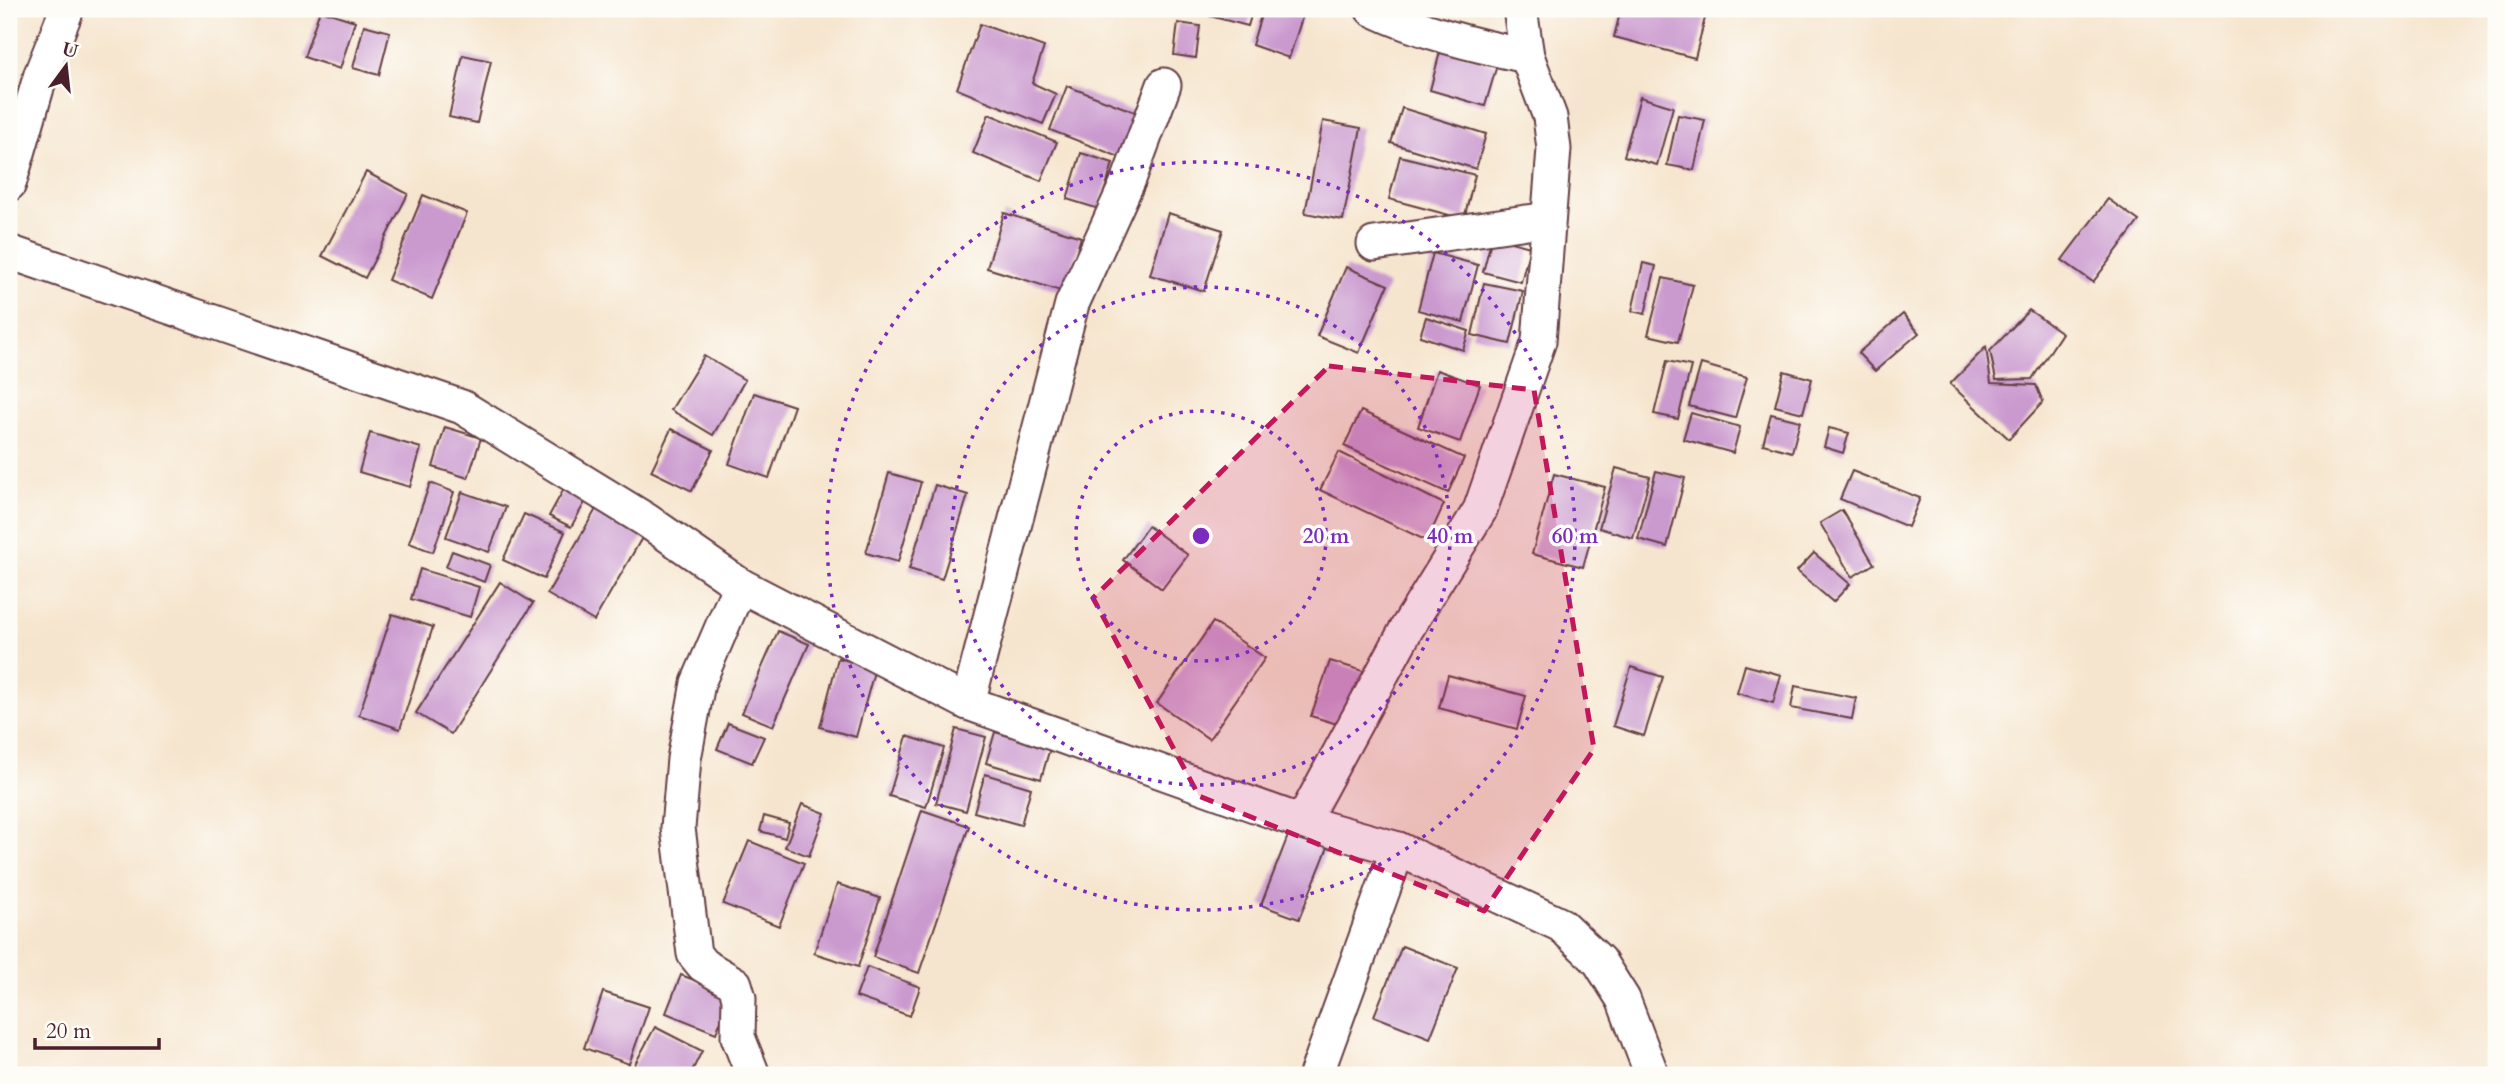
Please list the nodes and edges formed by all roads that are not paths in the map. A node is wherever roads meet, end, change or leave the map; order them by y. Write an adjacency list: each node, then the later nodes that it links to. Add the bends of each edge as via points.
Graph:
1 (67, 9): 6 (street, via 41,74)
2 (1372, 9): 4 (street, via 1409,26)
3 (1520, 9): 4 (street)
4 (1527, 56): 7 (street, via 1550,117 1554,149)
5 (1164, 85): 11 (street, via 1129,179 1072,304)
6 (9, 184)
7 (1548, 219): 8 (street); 12 (street, via 1539,341 1480,510 1407,628)
8 (1374, 244)
9 (9, 252): 10 (street, via 462,407 646,520)
10 (740, 585): 11 (street); 14 (street, via 698,683 684,758 678,828 694,954 702,965 735,984 738,1037)
11 (968, 703): 12 (street)
12 (1302, 821): 13 (street)
13 (1398, 849): 15 (street); 16 (street, via 1561,925 1599,961 1623,999)
14 (753, 1075)
15 (1316, 1075)
16 (1652, 1075)

